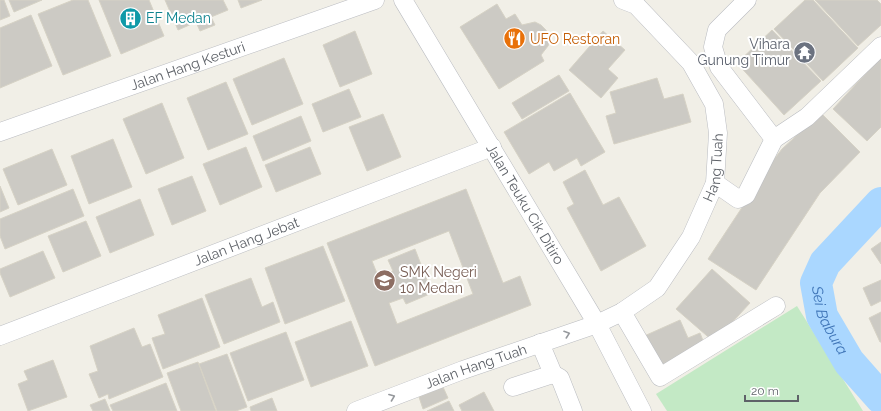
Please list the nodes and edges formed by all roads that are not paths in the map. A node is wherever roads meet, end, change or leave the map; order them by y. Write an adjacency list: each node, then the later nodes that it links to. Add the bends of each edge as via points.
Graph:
1 (375, 0): 6 (street, Jalan Hang Kesturi)
2 (403, 0): 8 (street, Jalan Teuku Cik Ditiro)
3 (623, 0): 9 (street, Hang Tuah, via 636,5 691,63 714,104 718,132)
4 (747, 0): 7 (street, via 717,30 712,47 719,66)
5 (881, 46): 7 (street, via 806,117)
6 (0, 132)
7 (774, 139): 9 (street, via 743,198 738,199)
8 (492, 147): 12 (street, Jalan Teuku Cik Ditiro); 13 (street, Jalan Hang Jebat)
9 (715, 183): 11 (street, Hang Tuah, via 691,237 657,288)
10 (776, 306): 11 (street, via 660,377)
11 (622, 312): 12 (street, Hang Tuah)
12 (597, 324): 14 (street, Jalan Hang Tuah, one-way to 12); 19 (street, Jalan Teuku Cik Ditiro)
13 (0, 336)
14 (540, 343): 15 (street); 17 (street, Jalan Hang Tuah, one-way to 14)
15 (553, 374): 16 (street); 18 (street, via 560,378)
16 (513, 387)
17 (356, 411)
18 (573, 411)
19 (642, 411)

